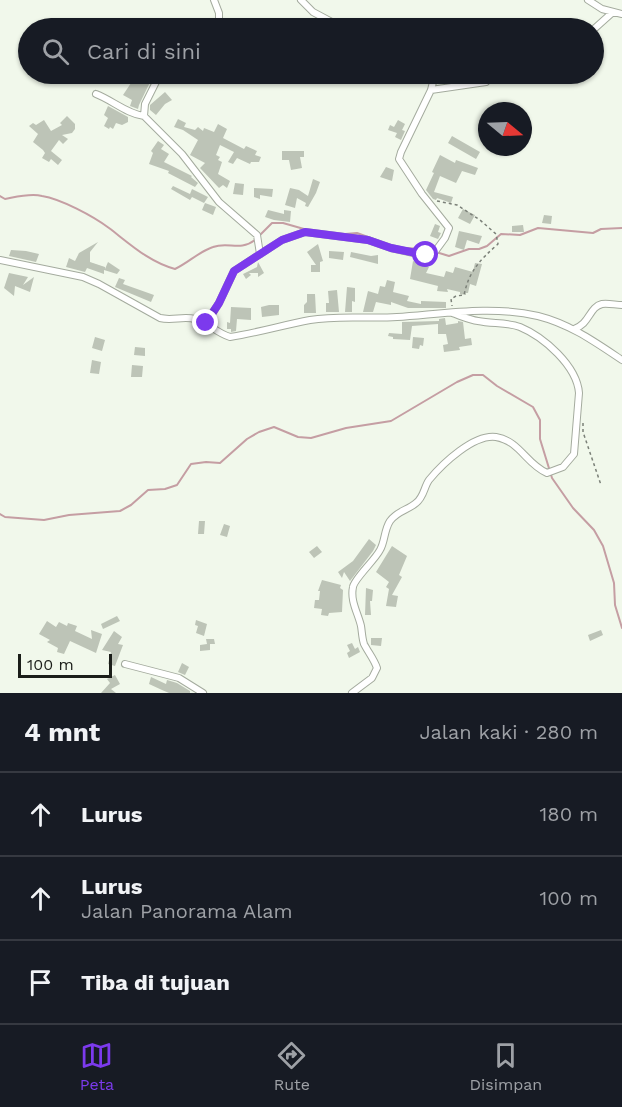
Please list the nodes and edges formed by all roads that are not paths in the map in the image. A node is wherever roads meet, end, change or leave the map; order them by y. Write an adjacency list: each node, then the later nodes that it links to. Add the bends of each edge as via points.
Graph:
1 (214, 0): 6 (street)
2 (302, 0): 7 (street)
3 (588, 0): 4 (street)
4 (613, 12): 5 (street); 8 (street)
5 (622, 14)
6 (219, 18)
7 (324, 18)
8 (604, 20)
9 (155, 84): 14 (street)
10 (432, 84): 12 (street)
11 (472, 84): 12 (street)
12 (431, 90): 15 (street, via 399,159 449,228 432,255 368,240 305,232)
13 (96, 94): 14 (street)
14 (144, 116): 15 (street, via 182,153 219,202 258,239)
15 (260, 254): 19 (street, via 234,271)
16 (0, 260): 19 (street, via 83,277 160,318)
17 (622, 305): 20 (street, via 601,304 582,327)
18 (452, 313): 19 (street, via 313,320 230,337); 20 (street, via 514,312 538,316); 24 (street, via 519,327 568,364 579,393 574,454 559,470 547,473 509,441 494,437 477,440 459,451 429,480 415,504 398,512 384,533 381,549 352,587 364,643 377,668 372,678)
19 (206, 323)
20 (574, 330): 21 (street)
21 (622, 360)
22 (125, 664): 23 (street, via 178,678)
23 (203, 693)
24 (352, 693)

